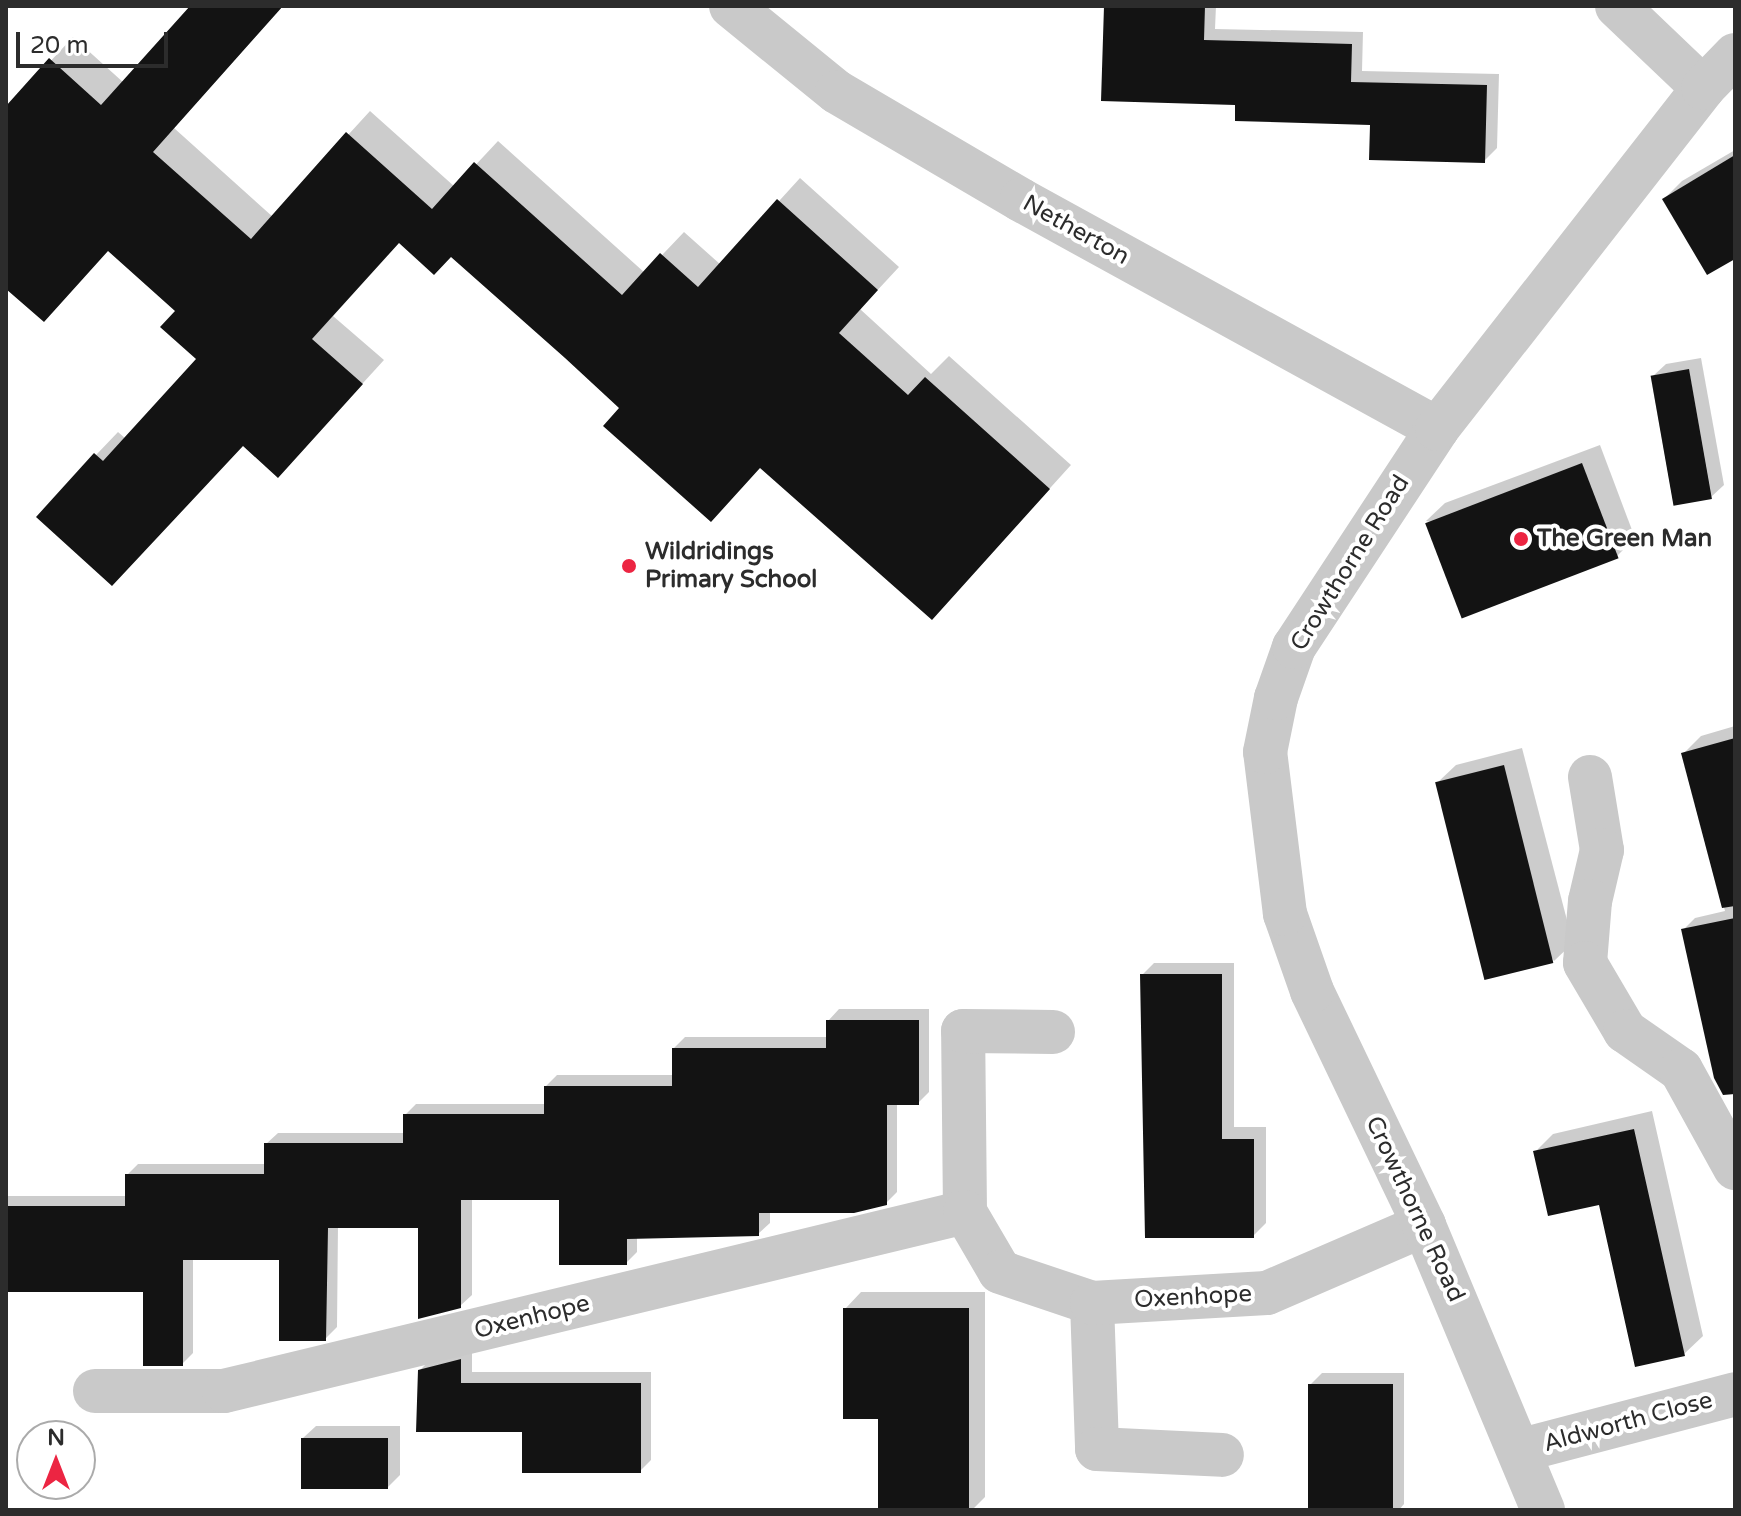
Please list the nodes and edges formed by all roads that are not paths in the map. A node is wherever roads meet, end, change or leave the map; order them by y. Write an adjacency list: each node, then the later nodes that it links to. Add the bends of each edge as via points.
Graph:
1 (731, 6): 5 (street, Netherton, via 837,92 1021,200)
2 (1617, 6): 4 (street)
3 (1735, 55): 4 (street, Crowthorne Road)
4 (1703, 88): 5 (street, Crowthorne Road)
5 (1437, 429): 10 (street, Crowthorne Road, via 1294,647 1265,752 1285,914 1312,991)
6 (1590, 777): 8 (street, via 1602,850 1590,901 1585,963 1625,1031 1681,1070)
7 (1053, 1032): 9 (street, Oxenhope, via 963,1031)
8 (1735, 1168)
9 (965, 1212): 11 (street, Oxenhope, via 1000,1272); 12 (street, Oxenhope, via 224,1391)
10 (1424, 1225): 11 (street, Oxenhope, via 1267,1293); 14 (street, Crowthorne Road)
11 (1092, 1303): 15 (street, via 1097,1449)
12 (95, 1391)
13 (1735, 1394): 14 (street, Aldworth Close)
14 (1522, 1450): 16 (street, Crowthorne Road)
15 (1222, 1455)
16 (1543, 1510)

